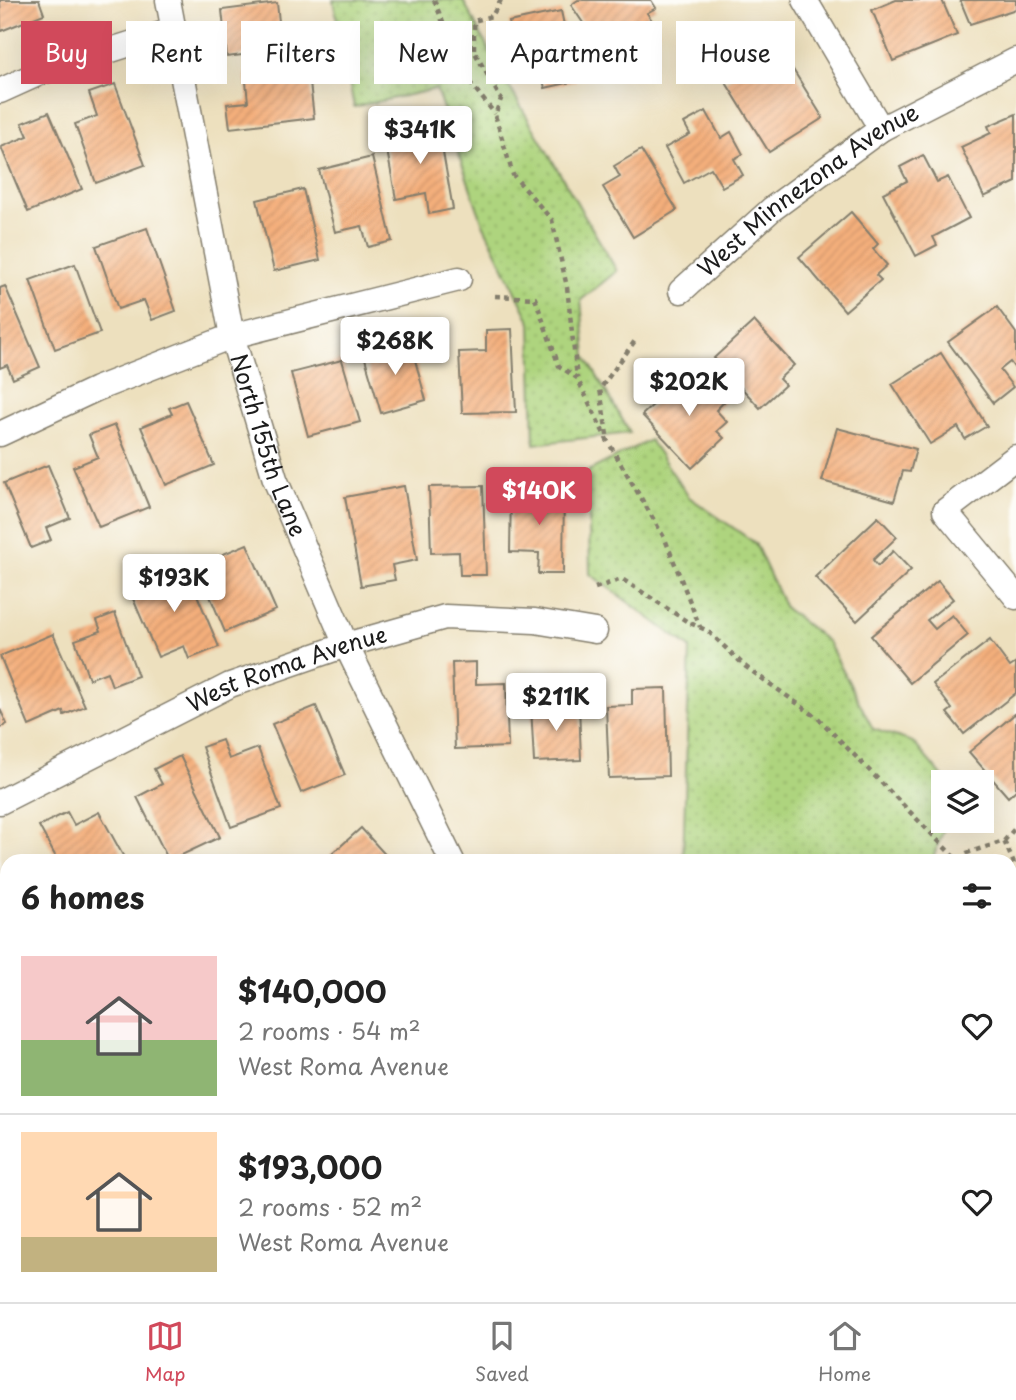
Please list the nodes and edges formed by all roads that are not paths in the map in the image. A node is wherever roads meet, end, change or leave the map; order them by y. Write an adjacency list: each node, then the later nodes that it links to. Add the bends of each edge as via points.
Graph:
1 (168, 0): 3 (street, North 155th Lane)
2 (805, 0): 8 (street)
3 (172, 21)
4 (126, 45): 7 (street, via 42,72)
5 (1016, 60): 8 (street, West Minnezona Avenue)
6 (184, 84): 11 (street, North 155th Lane)
7 (0, 91)
8 (881, 129): 10 (street, West Minnezona Avenue, via 772,209)
9 (458, 279): 11 (street)
10 (681, 291)
11 (232, 336): 12 (street, via 96,389); 16 (street, North 155th Lane, via 275,479)
12 (0, 434)
13 (1016, 457): 14 (street, via 945,511)
14 (1016, 597)
15 (595, 631): 16 (street, West Roma Avenue, via 535,621 445,617)
16 (346, 645): 17 (street, West Roma Avenue, via 230,685); 18 (street, North 155th Lane)
17 (0, 802)
18 (450, 854)

